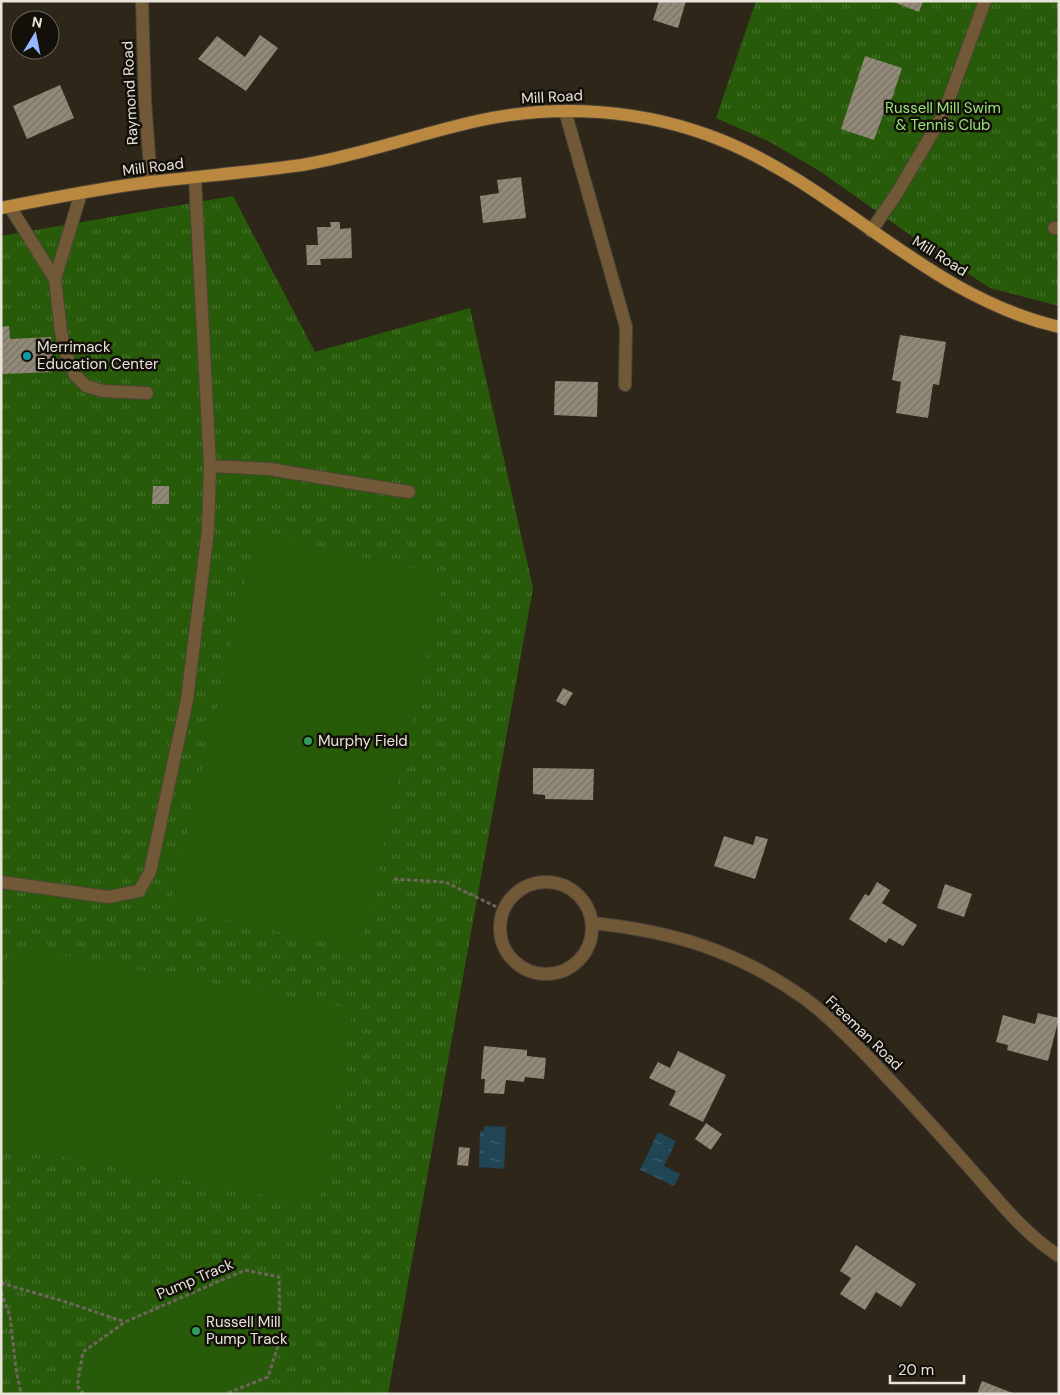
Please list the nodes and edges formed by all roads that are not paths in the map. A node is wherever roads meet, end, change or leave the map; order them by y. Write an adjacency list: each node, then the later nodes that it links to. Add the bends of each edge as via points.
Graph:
1 (142, 1): 5 (street, Raymond Road)
2 (985, 1): 8 (street, via 943,115)
3 (565, 111): 4 (main road, Mill Road, via 478,120 330,160); 8 (main road, Mill Road, via 594,111 660,120 722,140 787,174); 11 (street, via 626,327)
4 (195, 178): 5 (main road, Mill Road); 13 (street)
5 (150, 182): 6 (main road, Mill Road)
6 (81, 193): 7 (main road, Mill Road); 9 (street)
7 (6, 208): 9 (street)
8 (871, 231): 10 (main road, Mill Road, via 931,272 977,298 1028,319)
9 (55, 279): 12 (street, via 66,354 80,382 103,392)
10 (1059, 327)
11 (625, 384)
12 (147, 392)
13 (210, 466): 14 (street, via 269,469); 15 (street, via 208,530 187,700 150,872 139,891 108,897)
14 (409, 492)
15 (1, 882)
16 (592, 923): 16 (street, via 589,944 578,962 557,973 536,974 514,962 504,948 500,933 500,921 508,901 526,886 540,882 557,883 571,889 589,910); 17 (street, Freeman Road, via 643,929 698,943 731,956 805,999 841,1029 1024,1228)
17 (1059, 1256)

